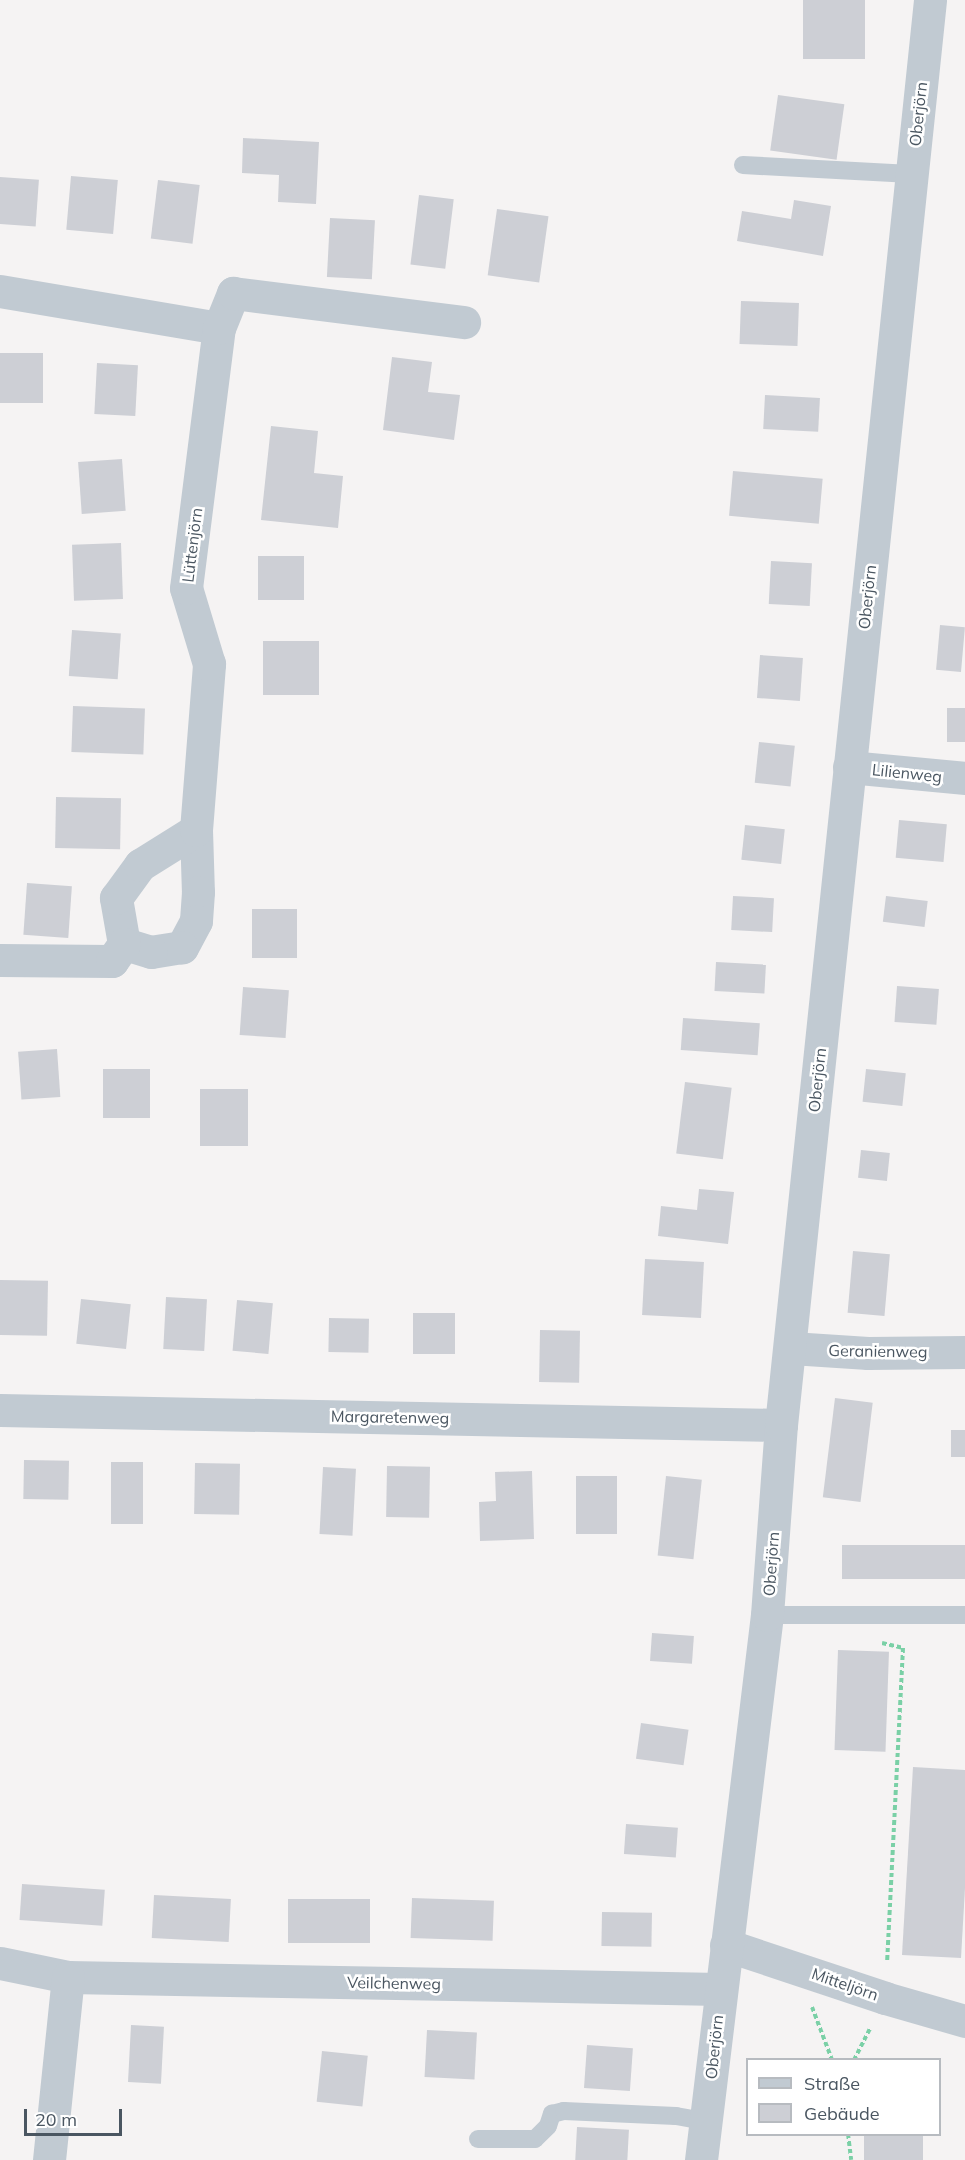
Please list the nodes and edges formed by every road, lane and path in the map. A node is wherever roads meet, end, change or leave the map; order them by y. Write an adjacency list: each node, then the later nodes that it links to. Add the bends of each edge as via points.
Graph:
1 (930, 0): 3 (street, Oberjörn)
2 (743, 165): 3 (lane)
3 (911, 174): 7 (street, Oberjörn)
4 (0, 291): 6 (street)
5 (464, 322): 6 (street, Lüttenjörn, via 233,293)
6 (219, 328): 9 (street, Lüttenjörn, via 186,588 209,664)
7 (849, 767): 8 (street, Lilienweg); 12 (street, Oberjörn)
8 (965, 778)
9 (196, 830): 10 (street, via 140,865 116,898); 10 (street, Lüttenjörn, via 196,921 182,947 151,952)
10 (124, 944): 11 (street, via 112,960)
11 (0, 960)
12 (791, 1348): 13 (street, Geranienweg, via 868,1353); 15 (street, Oberjörn)
13 (965, 1352)
14 (0, 1410): 15 (street, Margaretenweg)
15 (781, 1425): 16 (street, Oberjörn)
16 (767, 1615): 17 (lane); 19 (street, Oberjörn)
17 (965, 1615)
18 (873, 1642): 24 (path, via 903,1648)
19 (726, 1945): 21 (street, Mitteljörn); 23 (street, Oberjörn)
20 (0, 1963): 22 (street, Veilchenweg)
21 (796, 1968): 24 (street, Mitteljörn); 26 (path)
22 (68, 1977): 23 (street, Veilchenweg); 31 (street)
23 (720, 1989): 28 (street, Oberjörn)
24 (885, 1998): 25 (street, Mitteljörn); 27 (path)
25 (965, 2021)
26 (831, 2058)
27 (855, 2058)
28 (705, 2121): 30 (lane, via 564,2110 552,2114 548,2126 535,2139); 32 (street, Oberjörn)
29 (848, 2136): 33 (path)
30 (478, 2139)
31 (49, 2160)
32 (701, 2160)
33 (851, 2160)

